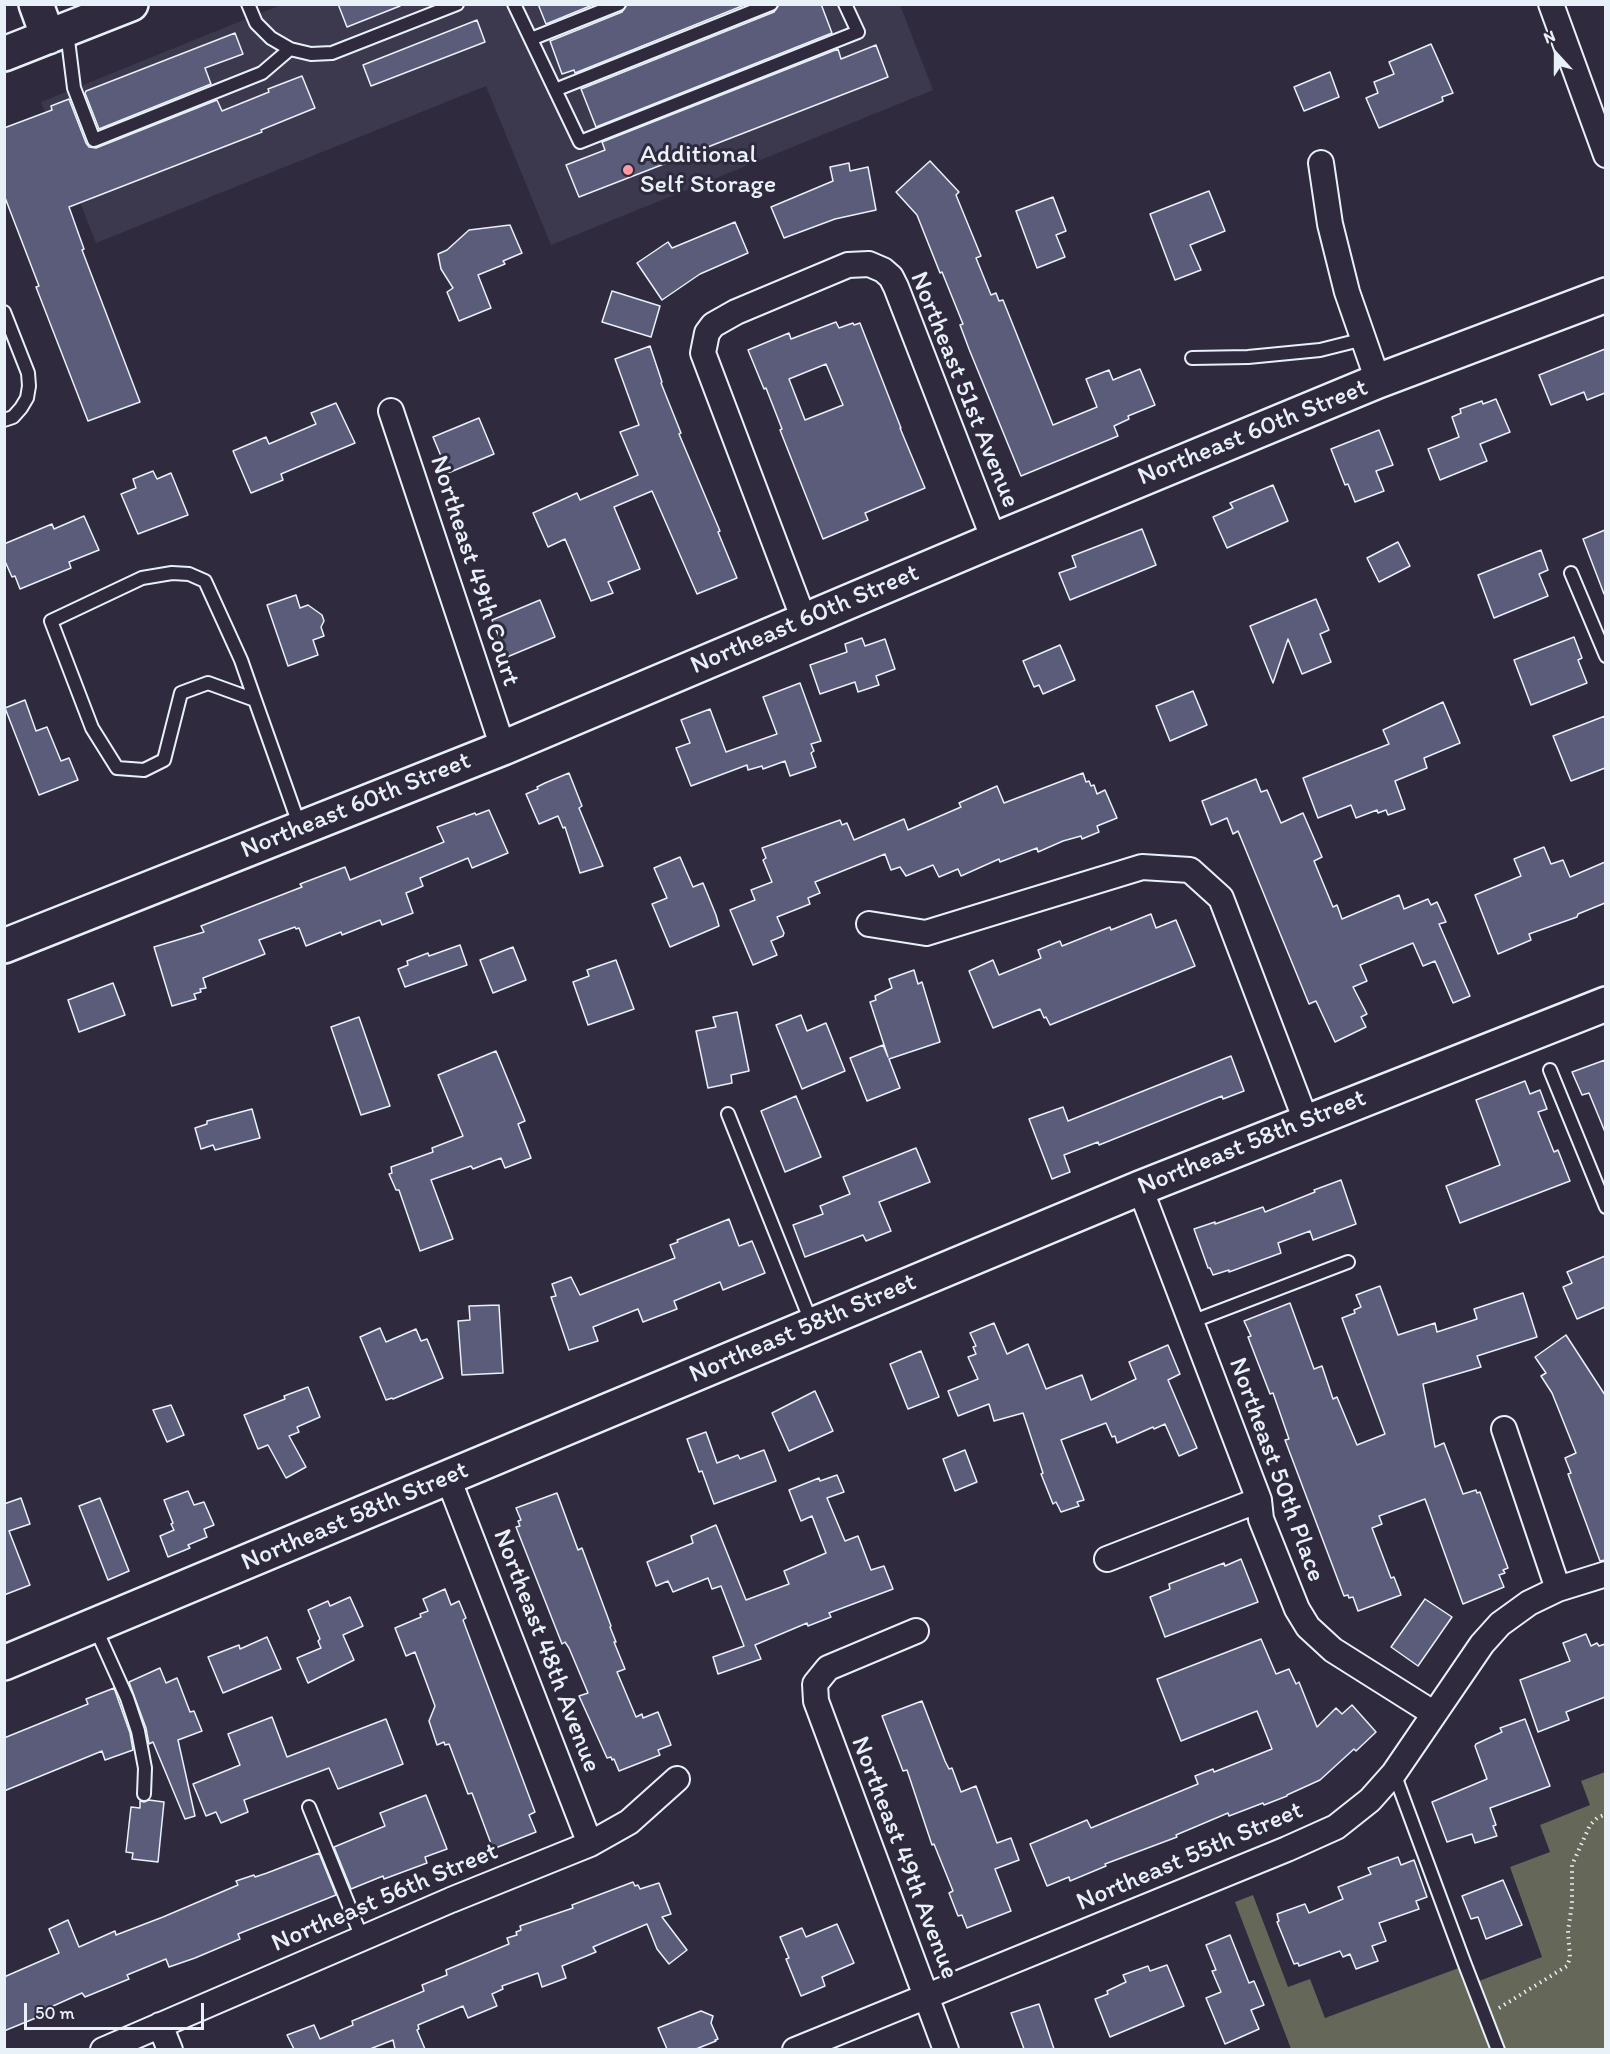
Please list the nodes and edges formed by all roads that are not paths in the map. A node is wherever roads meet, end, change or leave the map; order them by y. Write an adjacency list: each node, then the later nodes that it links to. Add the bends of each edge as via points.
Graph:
1 (36, 4): 10 (street)
2 (131, 4): 10 (street)
3 (248, 4): 12 (lane, via 256,23)
4 (457, 4): 12 (lane, via 332,53)
5 (514, 4): 11 (lane)
6 (619, 4): 11 (lane)
7 (771, 4): 14 (lane)
8 (845, 4): 14 (lane, via 858,32 580,142)
9 (1551, 4): 15 (street)
10 (57, 33): 12 (lane, via 94,140 262,73); 13 (street)
11 (531, 39): 14 (lane)
12 (290, 49)
13 (4, 54)
14 (555, 90)
15 (1605, 155)
16 (1321, 164): 19 (street, via 1338,258)
17 (1605, 294): 21 (street, Northeast 60th Street)
18 (4, 312): 23 (lane, via 29,386 21,408)
19 (1364, 339): 20 (lane, via 1320,350); 21 (street)
20 (1192, 358)
21 (1378, 381): 24 (street, Northeast 60th Street)
22 (391, 411): 30 (street, Northeast 49th Court)
23 (4, 420)
24 (994, 540): 26 (street, Northeast 60th Street); 26 (street, Northeast 51st Avenue, via 891,277 876,266 848,265 736,312 713,325 704,341 703,353)
25 (1571, 573): 27 (lane)
26 (804, 620): 30 (street, Northeast 60th Street)
27 (1600, 629): 28 (lane)
28 (1605, 656)
29 (255, 700): 29 (lane, via 205,581 189,574 142,578 51,621 92,728 117,768 144,770 165,760 181,693 208,683); 31 (lane)
30 (503, 748): 31 (street, Northeast 60th Street)
31 (300, 828): 33 (street, Northeast 60th Street)
32 (869, 924): 37 (street, via 926,933 1142,867 1190,870 1221,898)
33 (4, 946)
34 (1605, 1004): 37 (street, Northeast 58th Street)
35 (1550, 1070): 39 (lane)
36 (728, 1114): 42 (lane)
37 (1306, 1121): 38 (street, Northeast 58th Street)
38 (1140, 1188): 41 (street, Northeast 50th Place); 42 (street, Northeast 58th Street)
39 (1605, 1207)
40 (1348, 1262): 41 (lane)
41 (1191, 1322): 45 (street, Northeast 50th Place)
42 (812, 1325): 44 (street, Northeast 58th Street)
43 (1504, 1429): 48 (street)
44 (448, 1478): 49 (street, Northeast 58th Street); 57 (street, Northeast 48th Avenue)
45 (1259, 1500): 46 (street); 52 (street, Northeast 50th Place, via 1265,1529 1308,1627 1333,1650)
46 (1107, 1559)
47 (1605, 1574): 48 (street)
48 (1557, 1589): 52 (street, via 1500,1624)
49 (94, 1626): 51 (street, Northeast 58th Street); 55 (lane, via 138,1731)
50 (916, 1631): 59 (street, Northeast 49th Avenue, via 828,1668 815,1684 823,1722)
51 (4, 1663)
52 (1433, 1713): 53 (street, Northeast 55th Street)
53 (1394, 1773): 59 (street, Northeast 55th Street, via 1370,1800 1336,1827); 65 (lane)
54 (677, 1779): 57 (street, Northeast 56th Street, via 629,1822)
55 (144, 1794)
56 (309, 1808): 58 (lane)
57 (590, 1844): 58 (street, Northeast 56th Street)
58 (362, 1938): 60 (street, Northeast 56th Street)
59 (926, 1997): 63 (street, Northeast 55th Street); 64 (street, Northeast 49th Avenue)
60 (160, 2025): 61 (street, Northeast 56th Street); 62 (street)
61 (103, 2049)
62 (170, 2049)
63 (795, 2049)
64 (946, 2049)
65 (1498, 2049)

